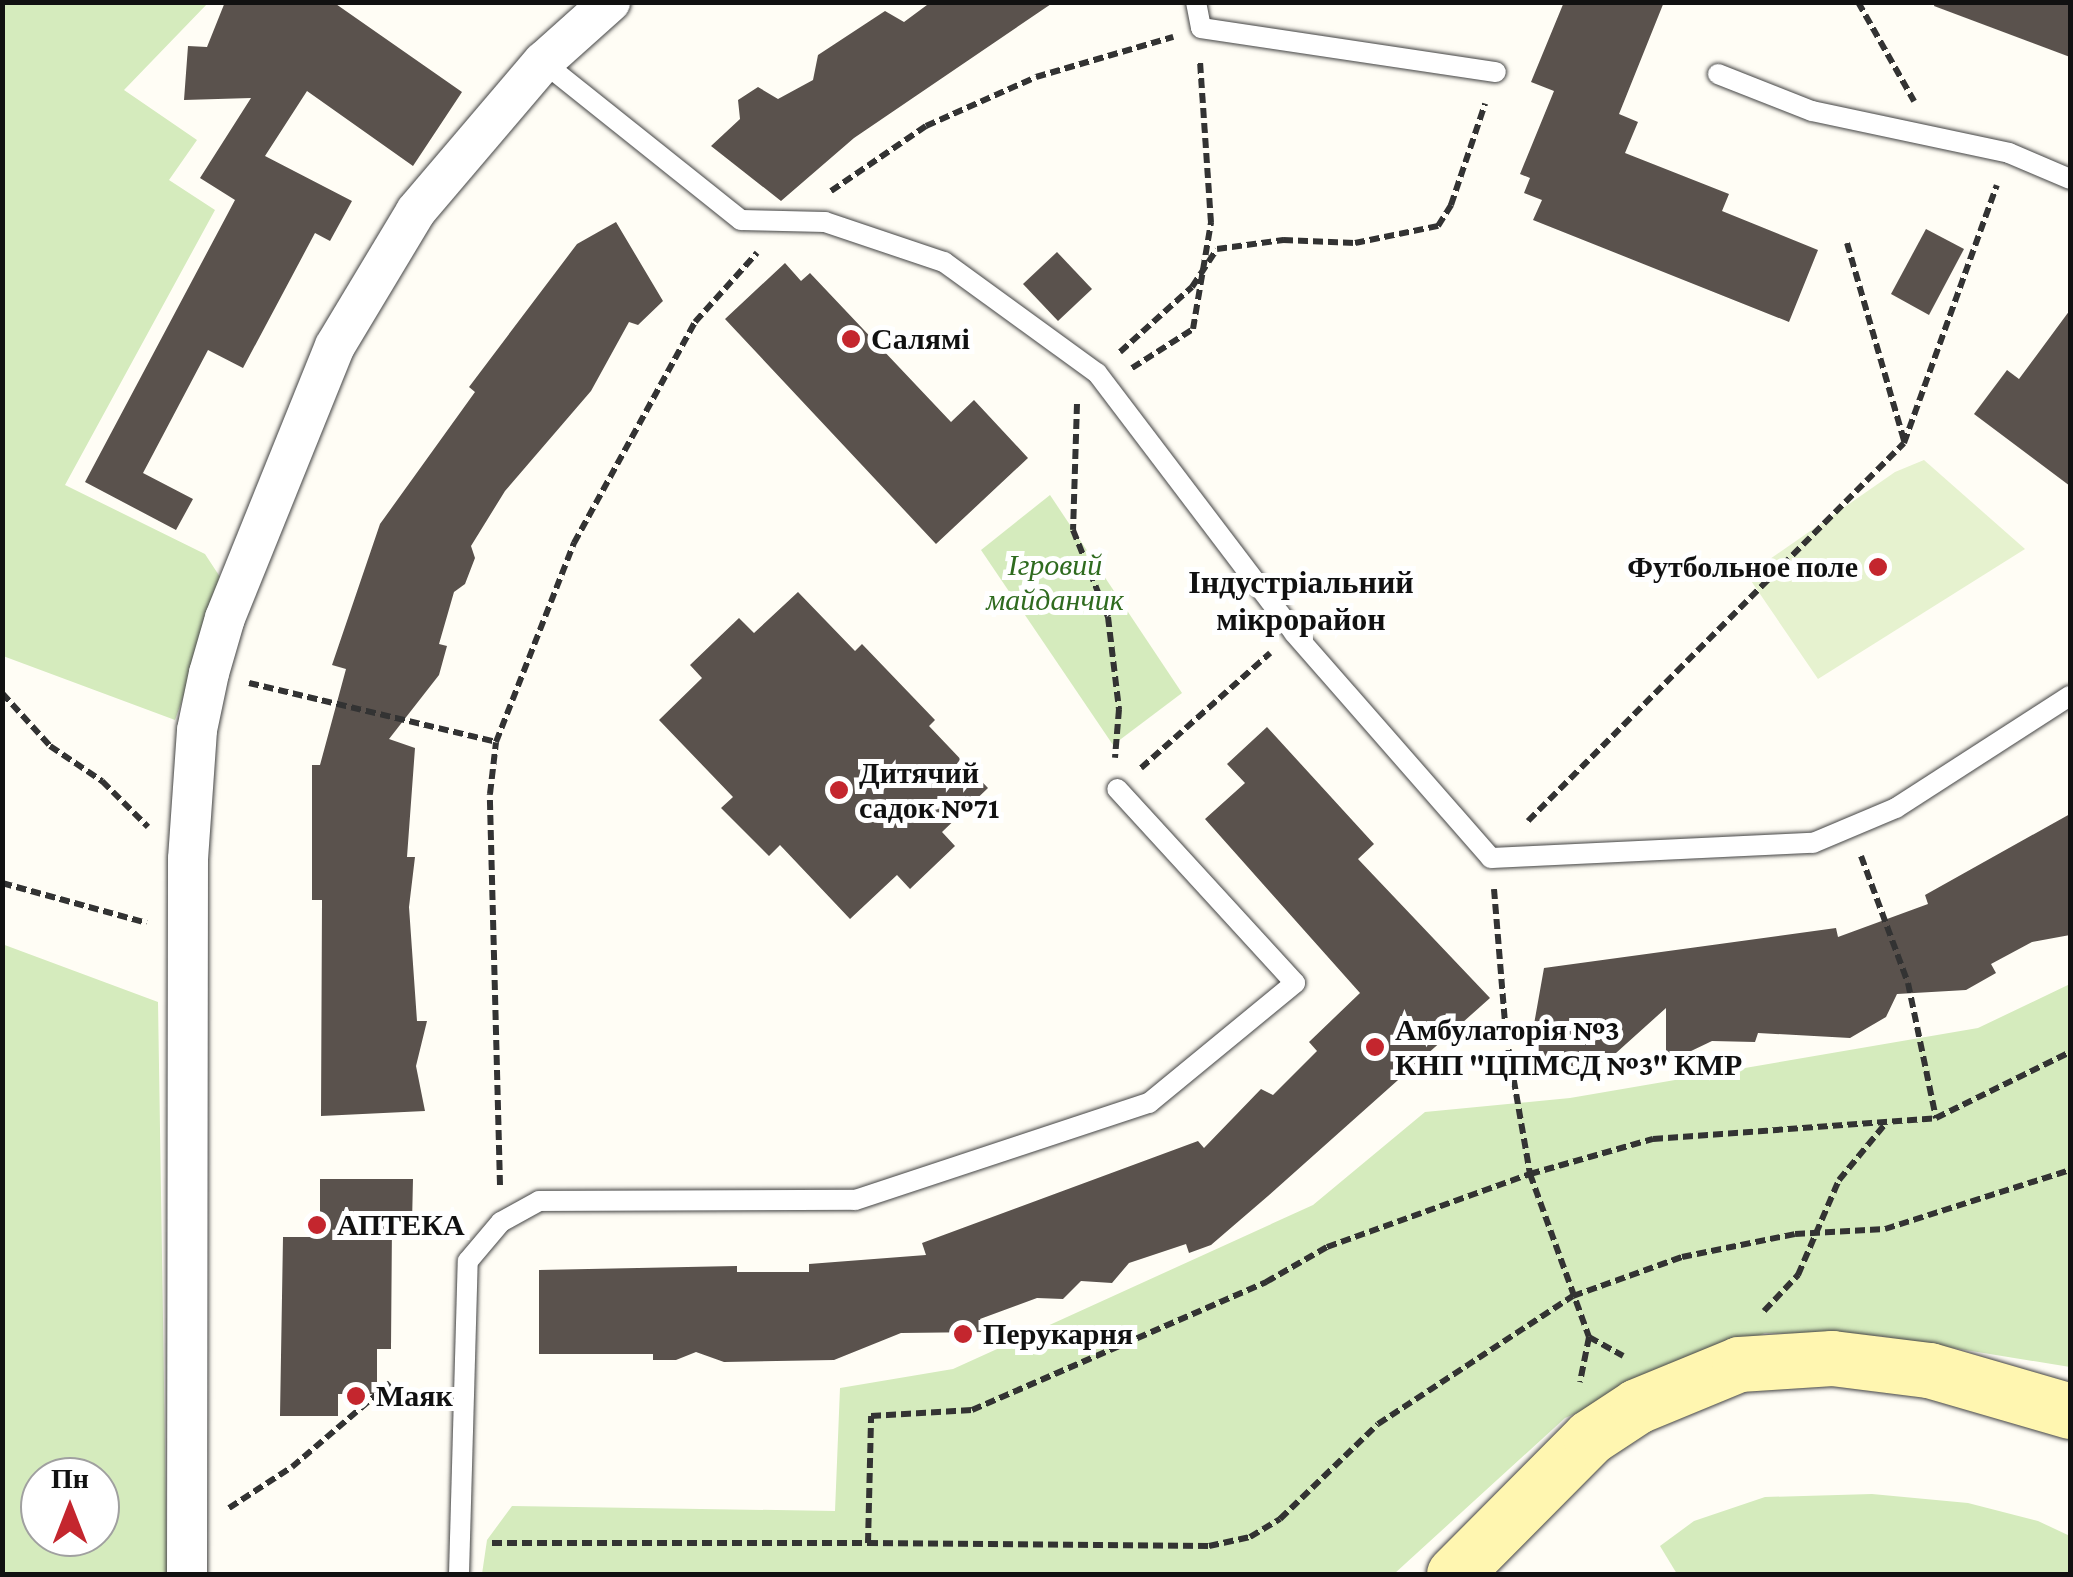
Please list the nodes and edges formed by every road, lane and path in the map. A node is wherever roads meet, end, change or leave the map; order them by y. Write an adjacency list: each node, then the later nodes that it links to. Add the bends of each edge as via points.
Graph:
1 (610, 2): 5 (street)
2 (1196, 2): 4 (lane)
3 (1858, 2): 8 (path)
4 (1201, 28): 6 (lane); 11 (path, via 1036,77 926,126); 14 (path, via 1211,223 1193,328 1130,369)
5 (544, 62): 11 (lane, via 741,220); 17 (street, via 416,212 335,346 225,618)
6 (1496, 72): 14 (path, via 1438,226 1355,243 1283,240 1217,249 1192,288)
7 (1718, 74): 8 (lane, via 1812,111)
8 (1937, 141): 9 (lane)
9 (2009, 153): 10 (lane); 15 (path)
10 (2070, 179)
11 (782, 226): 13 (lane, via 825,222 944,262); 20 (path, via 695,322 574,543)
12 (1846, 243): 15 (path)
13 (1078, 360): 14 (lane); 21 (path, via 1073,530 1108,617 1119,709)
14 (1097, 373): 16 (lane)
15 (1904, 443): 23 (path)
16 (1294, 633): 21 (path); 23 (lane)
17 (210, 673): 20 (path); 24 (street, via 198,730)
18 (2, 694): 24 (path, via 50,746 102,781)
19 (2070, 696): 22 (lane)
20 (496, 742): 32 (path, via 490,794)
21 (1117, 790): 32 (lane, via 1295,983 1150,1103 854,1200 539,1201)
22 (1852, 830): 23 (lane, via 1813,843); 28 (path, via 1908,983)
23 (1491, 858): 31 (path, via 1506,1036)
24 (188, 859): 26 (street)
25 (2, 883): 26 (path)
26 (187, 932): 41 (street)
27 (2070, 1052): 28 (path)
28 (1936, 1118): 29 (path)
29 (1887, 1122): 31 (path, via 1653,1138); 33 (path, via 1839,1180)
30 (2070, 1170): 33 (path, via 1885,1230)
31 (1530, 1174): 34 (path); 40 (path, via 1327,1247 1266,1282 972,1410 871,1416)
32 (501, 1222): 39 (lane, via 468,1261)
33 (1815, 1233): 34 (path, via 1682,1256); 35 (path, via 1798,1275 1746,1328)
34 (1573, 1296): 38 (path, via 1589,1337 1579,1401); 40 (path, via 1378,1424 1280,1519 1250,1538 1209,1546)
35 (1739, 1364): 37 (main road, via 1832,1358 1929,1370); 38 (main road, via 1637,1406)
36 (390, 1383): 41 (path)
37 (2070, 1412)
38 (1590, 1436): 43 (main road)
39 (461, 1543): 40 (path); 42 (lane)
40 (868, 1543)
41 (187, 1555)
42 (460, 1574)
43 (1454, 1574)

